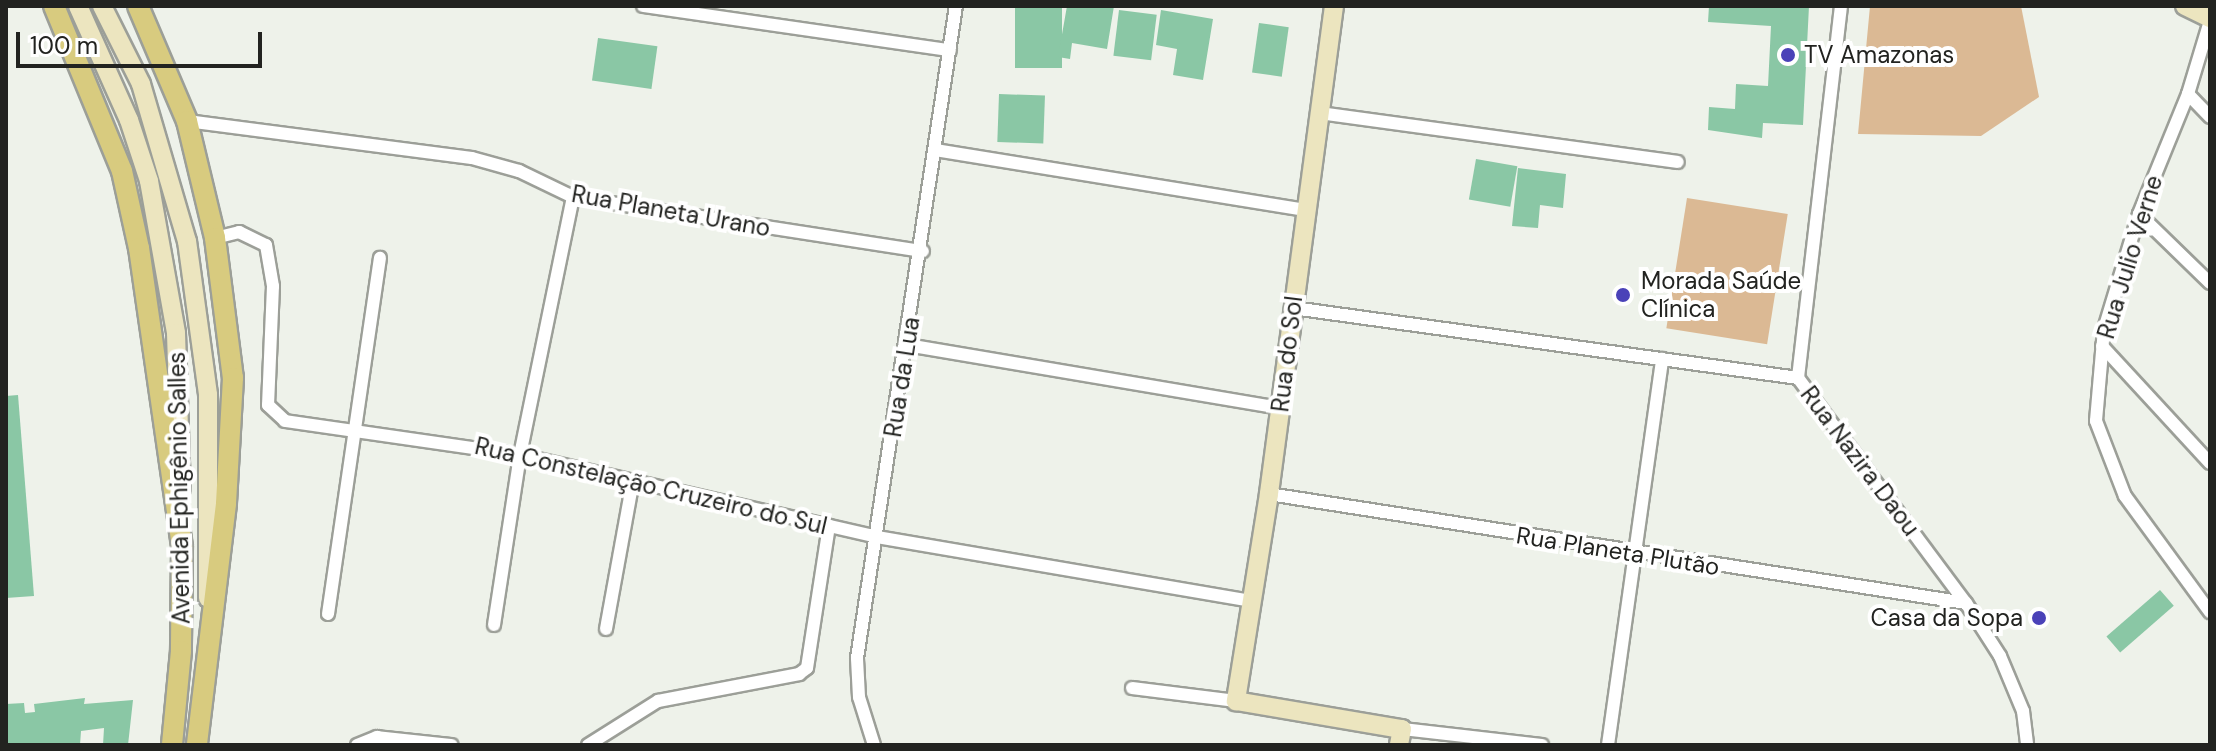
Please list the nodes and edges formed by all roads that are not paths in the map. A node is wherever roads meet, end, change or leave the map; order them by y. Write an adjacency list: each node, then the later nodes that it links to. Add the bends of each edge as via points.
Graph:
1 (54, 6): 38 (main road, Avenida Ephigênio Salles, via 103,117 131,205)
2 (78, 6): 38 (main road, Avenida Ephigênio Salles, via 129,120 149,181 169,278 179,388)
3 (102, 6): 46 (main road, Avenida Ephigênio Salles, via 141,84 187,241 206,366)
4 (138, 6): 15 (main road)
5 (643, 6): 11 (street)
6 (956, 6): 11 (street, Rua da Lua)
7 (1334, 6): 13 (main road, Rua do Sol)
8 (1841, 6): 29 (street, Rua Nazira Daou)
9 (2185, 6): 10 (main road)
10 (2210, 20): 12 (street, Rua Julio Verne)
11 (950, 50): 16 (street, Rua da Lua)
12 (2188, 94): 14 (street); 20 (street, Rua Julio Verne)
13 (1320, 113): 17 (street); 19 (main road, Rua do Sol)
14 (2210, 117)
15 (187, 121): 18 (street, Rua Planeta Urano, via 472,158 519,171); 21 (main road)
16 (935, 150): 19 (street); 22 (street, Rua da Lua)
17 (1678, 162)
18 (573, 197): 22 (street, Rua Planeta Urano); 32 (street)
19 (1304, 210): 25 (main road, Rua do Sol)
20 (2139, 214): 24 (street); 27 (street, Rua Julio Verne)
21 (215, 238): 31 (street, Rua Constelação Cruzeiro do Sul, via 239,232 254,236 269,254 273,286 268,405 285,421); 46 (main road, via 230,340 234,417)
22 (923, 251): 26 (street, Rua da Lua)
23 (380, 258): 31 (street)
24 (2210, 283)
25 (1293, 308): 28 (street); 30 (main road, Rua do Sol)
26 (907, 345): 30 (street); 37 (street, Rua da Lua)
27 (2102, 346): 33 (street); 42 (street, Rua Julio Verne, via 2096,421 2108,461 2125,496)
28 (1662, 359): 29 (street); 39 (street)
29 (1798, 378): 41 (street, Rua Nazira Daou)
30 (1281, 408): 35 (main road, Rua do Sol)
31 (356, 429): 32 (street, Rua Constelação Cruzeiro do Sul); 43 (street)
32 (520, 455): 34 (street, Rua Constelação Cruzeiro do Sul); 44 (street)
33 (2210, 463)
34 (633, 480): 36 (street, Rua Constelação Cruzeiro do Sul); 45 (street)
35 (1269, 494): 39 (street, Rua Planeta Plutão); 40 (main road, Rua do Sol)
36 (829, 526): 37 (street, Rua Constelação Cruzeiro do Sul); 54 (street, via 807,668 799,674 658,701)
37 (877, 537): 40 (street, Rua Constelação Cruzeiro do Sul); 55 (street, Rua da Lua, via 857,658 859,697)
38 (182, 548): 50 (main road, Avenida Ephigênio Salles, via 181,651)
39 (1634, 554): 41 (street, Rua Planeta Plutão); 57 (street)
40 (1251, 601): 48 (main road, Rua do Sol)
41 (1966, 603): 58 (street, Rua Nazira Daou, via 2000,656 2023,711)
42 (2210, 612)
43 (328, 614)
44 (494, 625)
45 (606, 629)
46 (208, 637): 51 (main road, Avenida Ephigênio Salles)
47 (1132, 688): 48 (street)
48 (1236, 701): 49 (main road)
49 (1401, 737): 56 (street)
50 (172, 745)
51 (197, 745)
52 (357, 745): 53 (street, via 377,737)
53 (452, 745)
54 (588, 745)
55 (874, 745)
56 (1542, 745)
57 (1608, 745)
58 (2027, 745)

